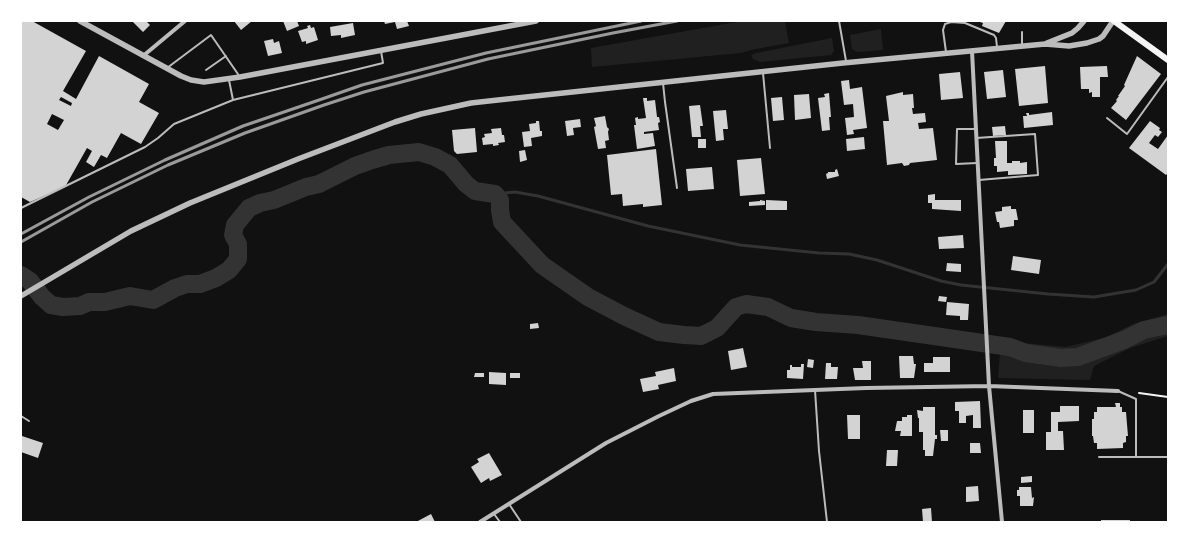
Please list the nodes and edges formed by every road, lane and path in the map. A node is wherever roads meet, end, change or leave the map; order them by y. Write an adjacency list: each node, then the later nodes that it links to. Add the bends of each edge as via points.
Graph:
1 (80, 21): 14 (street)
2 (185, 21): 14 (street)
3 (536, 21): 11 (street)
4 (839, 21): 17 (lane)
5 (1084, 21): 8 (street, via 1072,33)
6 (1114, 21): 8 (street, via 1102,37 1093,41 1064,46); 16 (main road)
7 (1022, 32): 9 (lane)
8 (1045, 44): 9 (street)
9 (1022, 46): 10 (street)
10 (997, 49): 12 (street); 13 (lane, via 994,35 965,23 952,22 945,24 943,30)
11 (381, 51): 21 (street); 25 (lane, via 383,63)
12 (972, 51): 13 (street); 27 (street)
13 (946, 53): 17 (street)
14 (143, 56): 18 (street)
15 (226, 56): 18 (lane, via 211,35); 19 (lane); 21 (lane)
16 (1168, 60)
17 (846, 63): 20 (street)
18 (166, 68): 23 (street, via 199,82)
19 (206, 70)
20 (763, 72): 24 (street); 29 (lane)
21 (240, 77): 23 (street)
22 (1168, 77): 26 (lane, via 1127,134)
23 (229, 79): 25 (lane)
24 (663, 82): 32 (lane); 34 (street, via 471,103 395,122 190,203 131,231)
25 (233, 100): 33 (lane, via 174,124 145,147)
26 (1107, 118)
27 (976, 129): 28 (street); 30 (lane, via 957,129 956,164)
28 (976, 138): 30 (street); 31 (lane, via 1035,134 1038,175)
29 (770, 148)
30 (977, 163): 31 (street)
31 (978, 180): 35 (street)
32 (677, 188)
33 (21, 208)
34 (21, 296)
35 (989, 386): 36 (street); 37 (street); 50 (street)
36 (815, 390): 44 (street, via 713,394 691,401 606,443); 49 (lane)
37 (1118, 391): 38 (path); 42 (lane, via 1136,399)
38 (1168, 396)
39 (21, 416): 40 (lane)
40 (29, 420)
41 (1099, 457): 42 (lane)
42 (1136, 457): 43 (lane)
43 (1167, 457)
44 (509, 504): 45 (street); 48 (lane)
45 (494, 513): 46 (street); 47 (lane)
46 (480, 522)
47 (500, 522)
48 (521, 522)
49 (827, 522)
50 (1002, 522)

